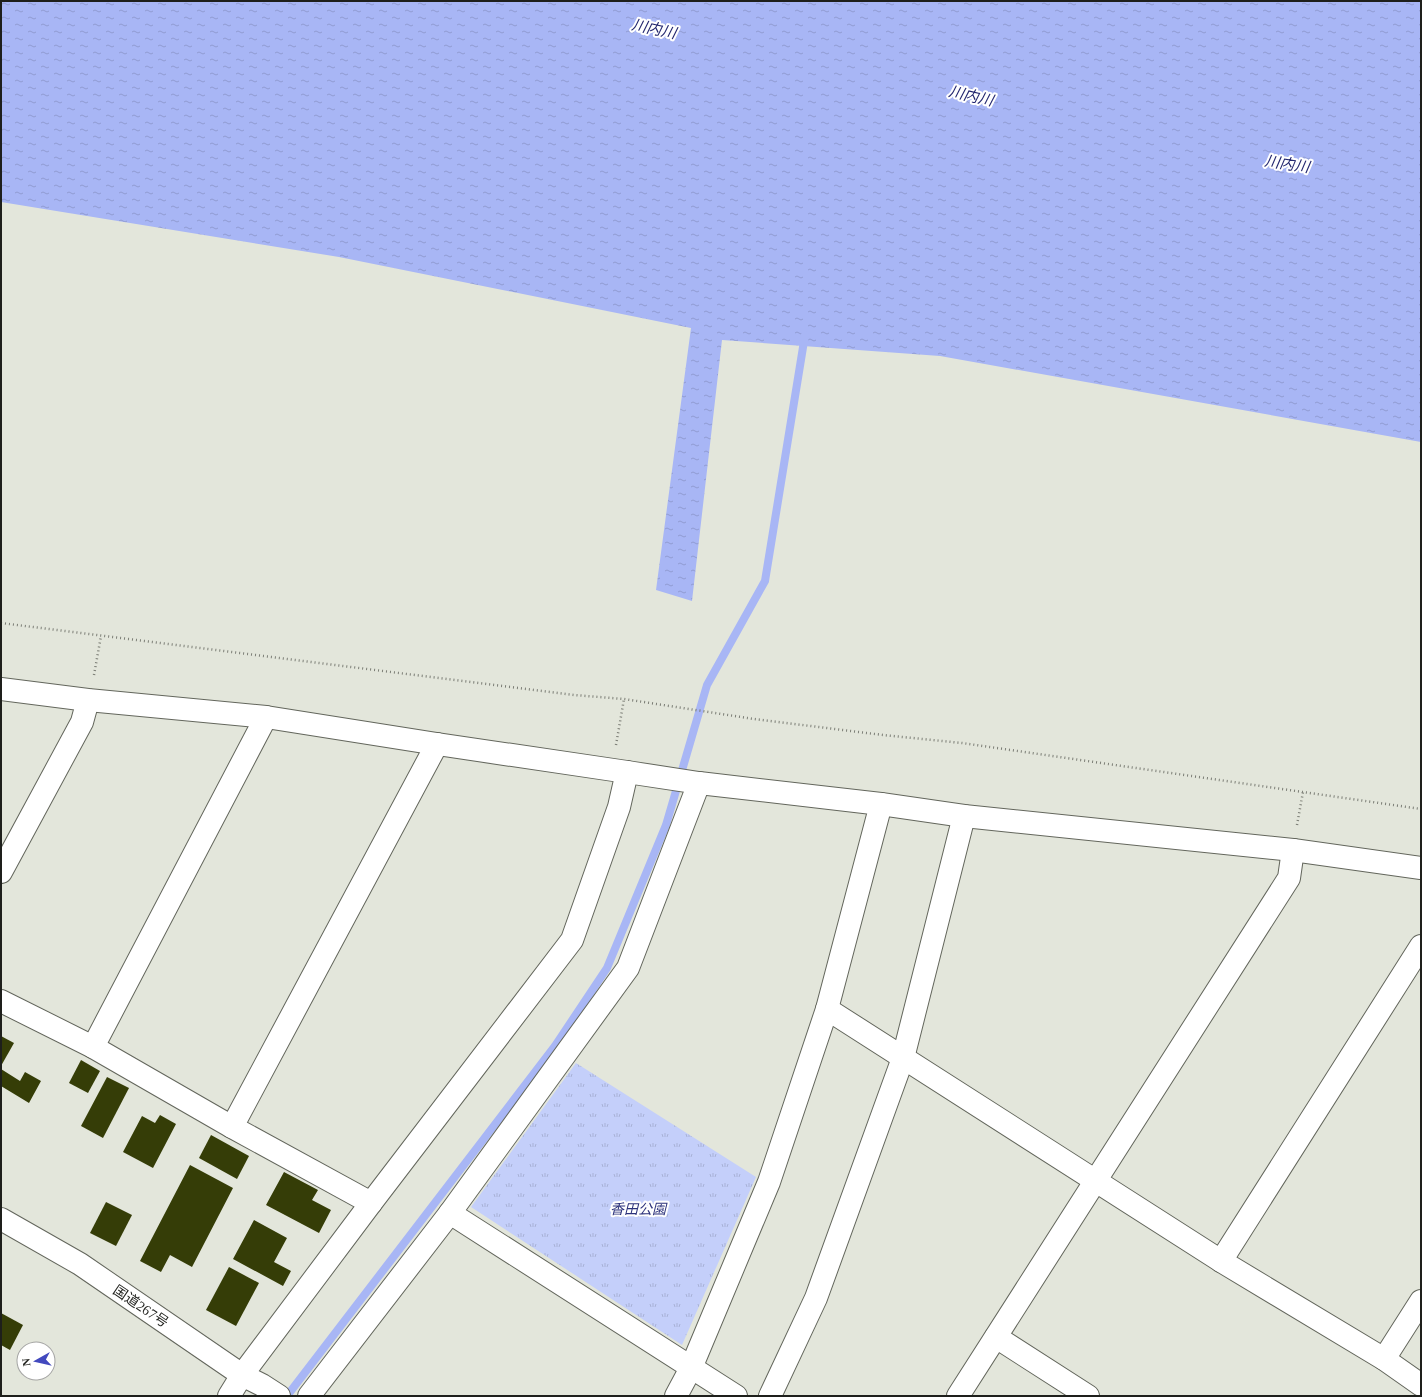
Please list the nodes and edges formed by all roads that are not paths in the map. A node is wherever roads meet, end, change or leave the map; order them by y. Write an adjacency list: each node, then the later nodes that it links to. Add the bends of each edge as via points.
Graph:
1 (1, 689): 2 (main road)
2 (88, 700): 3 (main road); 11 (main road, via 82,722)
3 (266, 717): 4 (main road); 15 (main road)
4 (437, 744): 5 (main road); 17 (main road)
5 (620, 771): 6 (main road); 19 (main road, via 619,808 572,940)
6 (699, 783): 7 (main road); 20 (main road, via 628,968)
7 (881, 804): 8 (main road); 14 (main road)
8 (964, 816): 9 (main road); 16 (main road)
9 (1293, 850): 10 (main road); 18 (main road, via 1289,878)
10 (1421, 868)
11 (1, 872)
12 (1421, 946): 22 (main road)
13 (1, 1001): 15 (main road)
14 (827, 1009): 16 (main road); 26 (main road, via 769,1182)
15 (93, 1047): 17 (main road)
16 (903, 1058): 18 (main road); 34 (main road, via 816,1298)
17 (232, 1127): 19 (main road)
18 (1097, 1181): 22 (main road); 24 (main road)
19 (371, 1203): 27 (main road)
20 (450, 1213): 26 (main road); 31 (main road)
21 (1, 1219): 27 (main road, 国道267号, via 80,1264)
22 (1221, 1261): 25 (main road)
23 (1421, 1301): 25 (main road)
24 (996, 1337): 35 (main road); 36 (main road)
25 (1384, 1359): 28 (main road)
26 (691, 1368): 32 (main road); 33 (main road)
27 (242, 1375): 29 (main road, 国道267号); 30 (main road)
28 (1421, 1385)
29 (270, 1390)
30 (229, 1396)
31 (309, 1396)
32 (676, 1396)
33 (736, 1396)
34 (770, 1396)
35 (958, 1396)
36 (1088, 1396)

